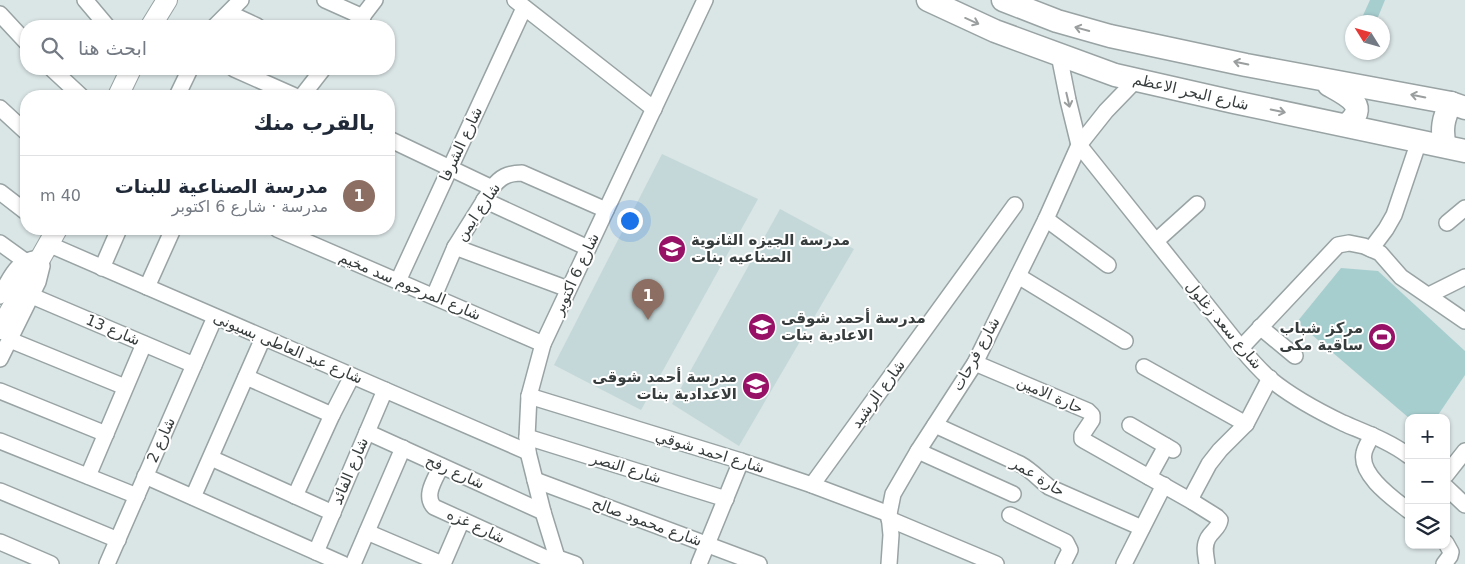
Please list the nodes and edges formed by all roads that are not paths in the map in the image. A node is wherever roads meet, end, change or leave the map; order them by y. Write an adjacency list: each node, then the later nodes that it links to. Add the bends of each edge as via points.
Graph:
1 (85, 0): 12 (street)
2 (167, 0): 13 (street)
3 (242, 0): 10 (street)
4 (325, 0): 16 (street)
5 (375, 0): 17 (street)
6 (705, 0): 34 (street, شارع 6 اكتوبر)
7 (928, 0): 19 (main road, شارع البحر الاعظم, one-way to 19, via 995,31)
8 (1003, 0): 25 (main road, one-way to 8, via 1101,34 1058,22)
9 (519, 4): 34 (street); 41 (street, شارع الشرفا)
10 (229, 13): 14 (street); 15 (street)
11 (0, 14): 18 (street)
12 (102, 20)
13 (155, 20)
14 (221, 20)
15 (244, 20)
16 (357, 20)
17 (360, 20)
18 (20, 36)
19 (1059, 55): 26 (main road, شارع البحر الاعظم); 39 (street, one-way to 39)
20 (58, 75): 27 (street)
21 (128, 75): 28 (street)
22 (187, 75): 29 (street)
23 (247, 75): 30 (street)
24 (318, 75): 31 (street)
25 (1314, 76): 32 (main road, one-way to 25); 35 (main road, via 1353,99 1356,114)
26 (1136, 80): 35 (main road, شارع البحر الاعظم, one-way to 35); 39 (street, شارع فرحات)
27 (75, 90)
28 (121, 90)
29 (181, 90)
30 (281, 90)
31 (307, 90)
32 (1458, 105): 40 (main road, via 1442,122 1442,135)
33 (0, 108): 36 (street)
34 (654, 109): 48 (street, شارع 6 اكتوبر)
35 (1346, 125): 37 (main road, شارع البحر الاعظم)
36 (20, 126)
37 (1419, 141): 40 (main road, شارع البحر الاعظم); 59 (street, via 1394,215)
38 (395, 142): 41 (street)
39 (1079, 145): 49 (street, شارع فرحات); 54 (street, شارع سعد زغلول)
40 (1455, 149)
41 (450, 167): 43 (street); 64 (street, شارع الشرفا)
42 (0, 192): 46 (street)
43 (488, 194): 48 (street, شارع ايمن, via 504,176 522,173); 57 (street, شارع ايمن); 58 (street)
44 (1196, 204): 54 (street)
45 (1015, 205): 114 (street, شارع الرشيد)
46 (20, 207)
47 (1465, 208): 50 (street)
48 (606, 210): 58 (street, شارع 6 اكتوبر)
49 (1046, 219): 60 (street); 62 (street, شارع فرحات)
50 (1447, 223)
51 (116, 235): 61 (street)
52 (170, 235): 65 (street)
53 (291, 235): 64 (street, شارع المرحوم سد مخيم)
54 (1156, 241): 79 (street, شارع سعد زغلول)
55 (46, 242): 56 (street, شارع عبد العاطى بسيونى); 61 (street, شارع عبد العاطى بسيونى); 67 (street); 69 (street, via 16,269)
56 (0, 243)
57 (455, 247): 66 (street); 70 (street, شارع ايمن)
58 (588, 248): 66 (street, شارع 6 اكتوبر)
59 (1371, 249): 68 (street, via 1380,253 1402,276); 73 (street, via 1349,243 1338,245)
60 (1108, 265)
61 (102, 268): 65 (street, شارع عبد العاطى بسيونى)
62 (1018, 276): 76 (street); 82 (street, شارع فرحات)
63 (1465, 277): 68 (street)
64 (398, 281): 70 (street, شارع المرحوم سد مخيم)
65 (147, 287): 71 (street, شارع عبد العاطى بسيونى)
66 (568, 289): 78 (street, شارع 6 اكتوبر)
67 (28, 291): 74 (street); 77 (street, شارع 13)
68 (1428, 295): 72 (street)
69 (0, 296)
70 (434, 296): 78 (street, شارع المرحوم سد مخيم)
71 (215, 317): 75 (street, شارع عبد العاطى بسيونى); 83 (street, شارع 2)
72 (1465, 321)
73 (1260, 327): 79 (street); 80 (street)
74 (5, 334): 81 (street); 88 (street)
75 (263, 338): 85 (street, شارع عبد العاطى بسيونى); 86 (street)
76 (1125, 341)
77 (144, 344): 83 (street, شارع 13); 88 (street)
78 (543, 344): 91 (street, شارع 6 اكتوبر)
79 (1241, 348): 87 (street, شارع سعد زغلول)
80 (1295, 356)
81 (0, 359)
82 (975, 363): 94 (street, شارع فرحات); 112 (street, حارة الامين, via 1088,411 1092,420 1082,439)
83 (194, 365): 111 (street, شارع 2)
84 (1144, 367): 93 (street)
85 (352, 376): 89 (street, شارع عبد العاطى بسيونى); 92 (street)
86 (246, 377): 92 (street); 106 (street)
87 (1270, 378): 93 (street); 98 (street, شارع سعد زغلول, via 1314,408)
88 (125, 388): 97 (street)
89 (384, 390): 96 (street, شارع الفائد); 104 (street, شارع عبد العاطى بسيونى)
90 (0, 391): 97 (street)
91 (529, 396): 99 (street, شارع 6 اكتوبر); 107 (street, شارع احمد شوقي)
92 (332, 415): 120 (street)
93 (1246, 424): 123 (street, via 1209,464 1193,494)
94 (935, 425): 102 (street, شارع فرحات); 131 (street, حارة عمر, via 1020,464 1049,487)
95 (1130, 425): 112 (street, via 1170,448)
96 (367, 432): 101 (street, شارع رفح); 127 (street, شارع الفائد)
97 (106, 434): 110 (street)
98 (1372, 435): 105 (street, شارع سعد زغلول); 125 (street, via 1363,454 1367,472)
99 (527, 437): 104 (street, شارع 6 اكتوبر); 122 (street, شارع النصر)
100 (0, 441): 110 (street)
101 (403, 448): 108 (street, شارع رفح); 132 (street)
102 (918, 451): 118 (street); 129 (street, شارع فرحات, via 893,494)
103 (1465, 451): 109 (street)
104 (528, 452): 113 (street, شارع 6 اكتوبر)
105 (1405, 453)
106 (211, 458): 120 (street); 121 (street)
107 (740, 461): 114 (street, شارع احمد شوقي); 122 (street)
108 (441, 466): 126 (street, شارع رفح); 130 (street, شارع غزه, via 429,493 430,501 434,507)
109 (1450, 470)
110 (88, 476): 119 (street)
111 (145, 476): 119 (street, شارع 2); 121 (street)
112 (1149, 477): 115 (street, حارة الامين)
113 (535, 480): 126 (street, شارع 6 اكتوبر); 135 (street, شارع محمود صالح)
114 (812, 485): 129 (street, شارع احمد شوقي)
115 (1164, 485): 123 (street, حارة الامين); 131 (street)
116 (0, 491): 133 (street)
117 (1450, 491): 124 (street)
118 (1012, 494)
119 (136, 496): 133 (street, شارع 2)
120 (295, 496): 127 (street)
121 (193, 497): 137 (street)
122 (726, 499): 135 (street)
123 (1193, 502): 151 (street, حارة الامين, via 1220,520 1205,546)
124 (1465, 505)
125 (1405, 509)
126 (543, 512): 138 (street, شارع 6 اكتوبر)
127 (333, 513): 137 (street, شارع الفائد)
128 (1010, 516): 149 (street, via 1066,542 1070,550)
129 (889, 517): 141 (street, شارع احمد شوقي); 148 (street, شارع فرحات)
130 (462, 520): 138 (street, شارع غزه); 139 (street)
131 (1142, 528): 150 (street)
132 (367, 532): 139 (street); 145 (street)
133 (118, 540): 143 (street, شارع 2)
134 (0, 542): 142 (street)
135 (708, 544): 140 (street, شارع محمود صالح); 147 (street)
136 (1449, 549): 152 (street, via 1450,556)
137 (316, 552): 144 (street)
138 (559, 562): 146 (street, شارع غزه)
139 (445, 563)
140 (754, 563)
141 (989, 563)
142 (51, 564)
143 (107, 564)
144 (343, 564)
145 (353, 564)
146 (575, 564)
147 (700, 564)
148 (889, 564)
149 (1063, 564)
150 (1124, 564)
151 (1207, 564)
152 (1444, 564)

